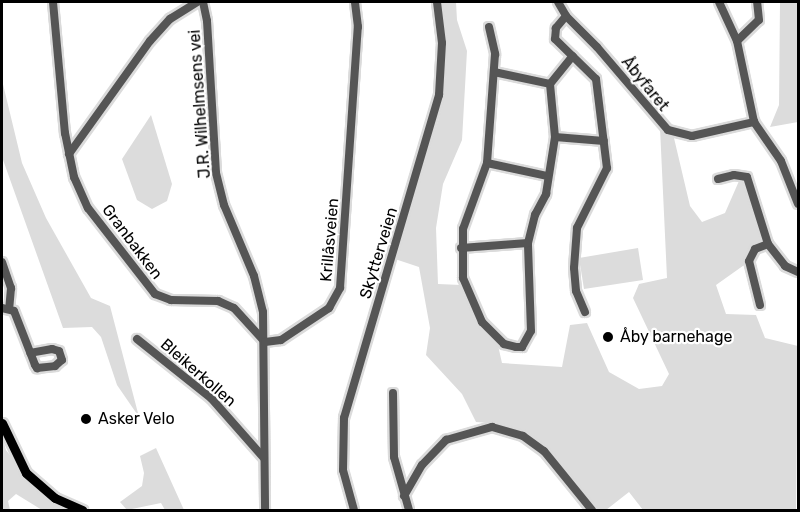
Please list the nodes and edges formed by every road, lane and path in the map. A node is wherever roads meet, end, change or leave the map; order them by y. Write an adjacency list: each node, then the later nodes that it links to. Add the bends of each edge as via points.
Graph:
1 (53, 2): 18 (street, Granbakken, via 57,70)
2 (197, 2): 18 (street, via 170,19 150,41)
3 (203, 2): 32 (street, J.R. Wilhelmsens vei, via 216,173 224,205 254,276)
4 (355, 2): 32 (street, Krillåsveien, via 358,27 340,288 329,308 281,340)
5 (437, 2): 40 (street, Skytterveien, via 442,43 439,95 344,418 343,470)
6 (558, 2): 9 (street, Åbyfaret)
7 (719, 2): 11 (street)
8 (758, 2): 11 (street, via 759,20)
9 (566, 16): 12 (street, via 556,28 555,39); 15 (street, Åbyfaret, via 668,130 692,136)
10 (489, 27): 13 (street)
11 (737, 41): 15 (street)
12 (573, 56): 14 (street); 17 (street, via 596,79)
13 (494, 72): 14 (street); 19 (street)
14 (550, 84): 16 (street)
15 (754, 122): 22 (street, via 781,160)
16 (555, 137): 17 (street); 20 (street)
17 (604, 141): 30 (street, via 604,178 584,208 575,243 576,291)
18 (69, 154): 32 (street, Granbakken, via 80,195 155,294 171,300 218,301 234,308)
19 (487, 163): 20 (street); 25 (street, via 471,200)
20 (547, 176): 23 (street, via 546,194 535,215)
21 (718, 179): 24 (street, via 747,177)
22 (798, 204)
23 (528, 243): 25 (street); 25 (street, via 533,308 531,332 522,347 504,344 482,322 464,285)
24 (768, 244): 27 (street, via 786,266); 28 (street, via 755,249 749,261)
25 (461, 248)
26 (2, 262): 29 (street, via 11,288)
27 (798, 272)
28 (760, 305)
29 (5, 309): 33 (street, via 15,314)
30 (585, 312)
31 (137, 339): 36 (street, Bleikerkollen, via 210,398)
32 (265, 342): 36 (street)
33 (30, 353)
34 (393, 393): 37 (street, via 392,440)
35 (2, 423): 38 (main road, via 26,473 55,498)
36 (263, 457): 39 (street)
37 (404, 496): 41 (street); 42 (street, via 422,465 446,440 492,427 523,436 544,451)
38 (82, 510)
39 (265, 510)
40 (354, 510)
41 (409, 510)
42 (592, 510)

